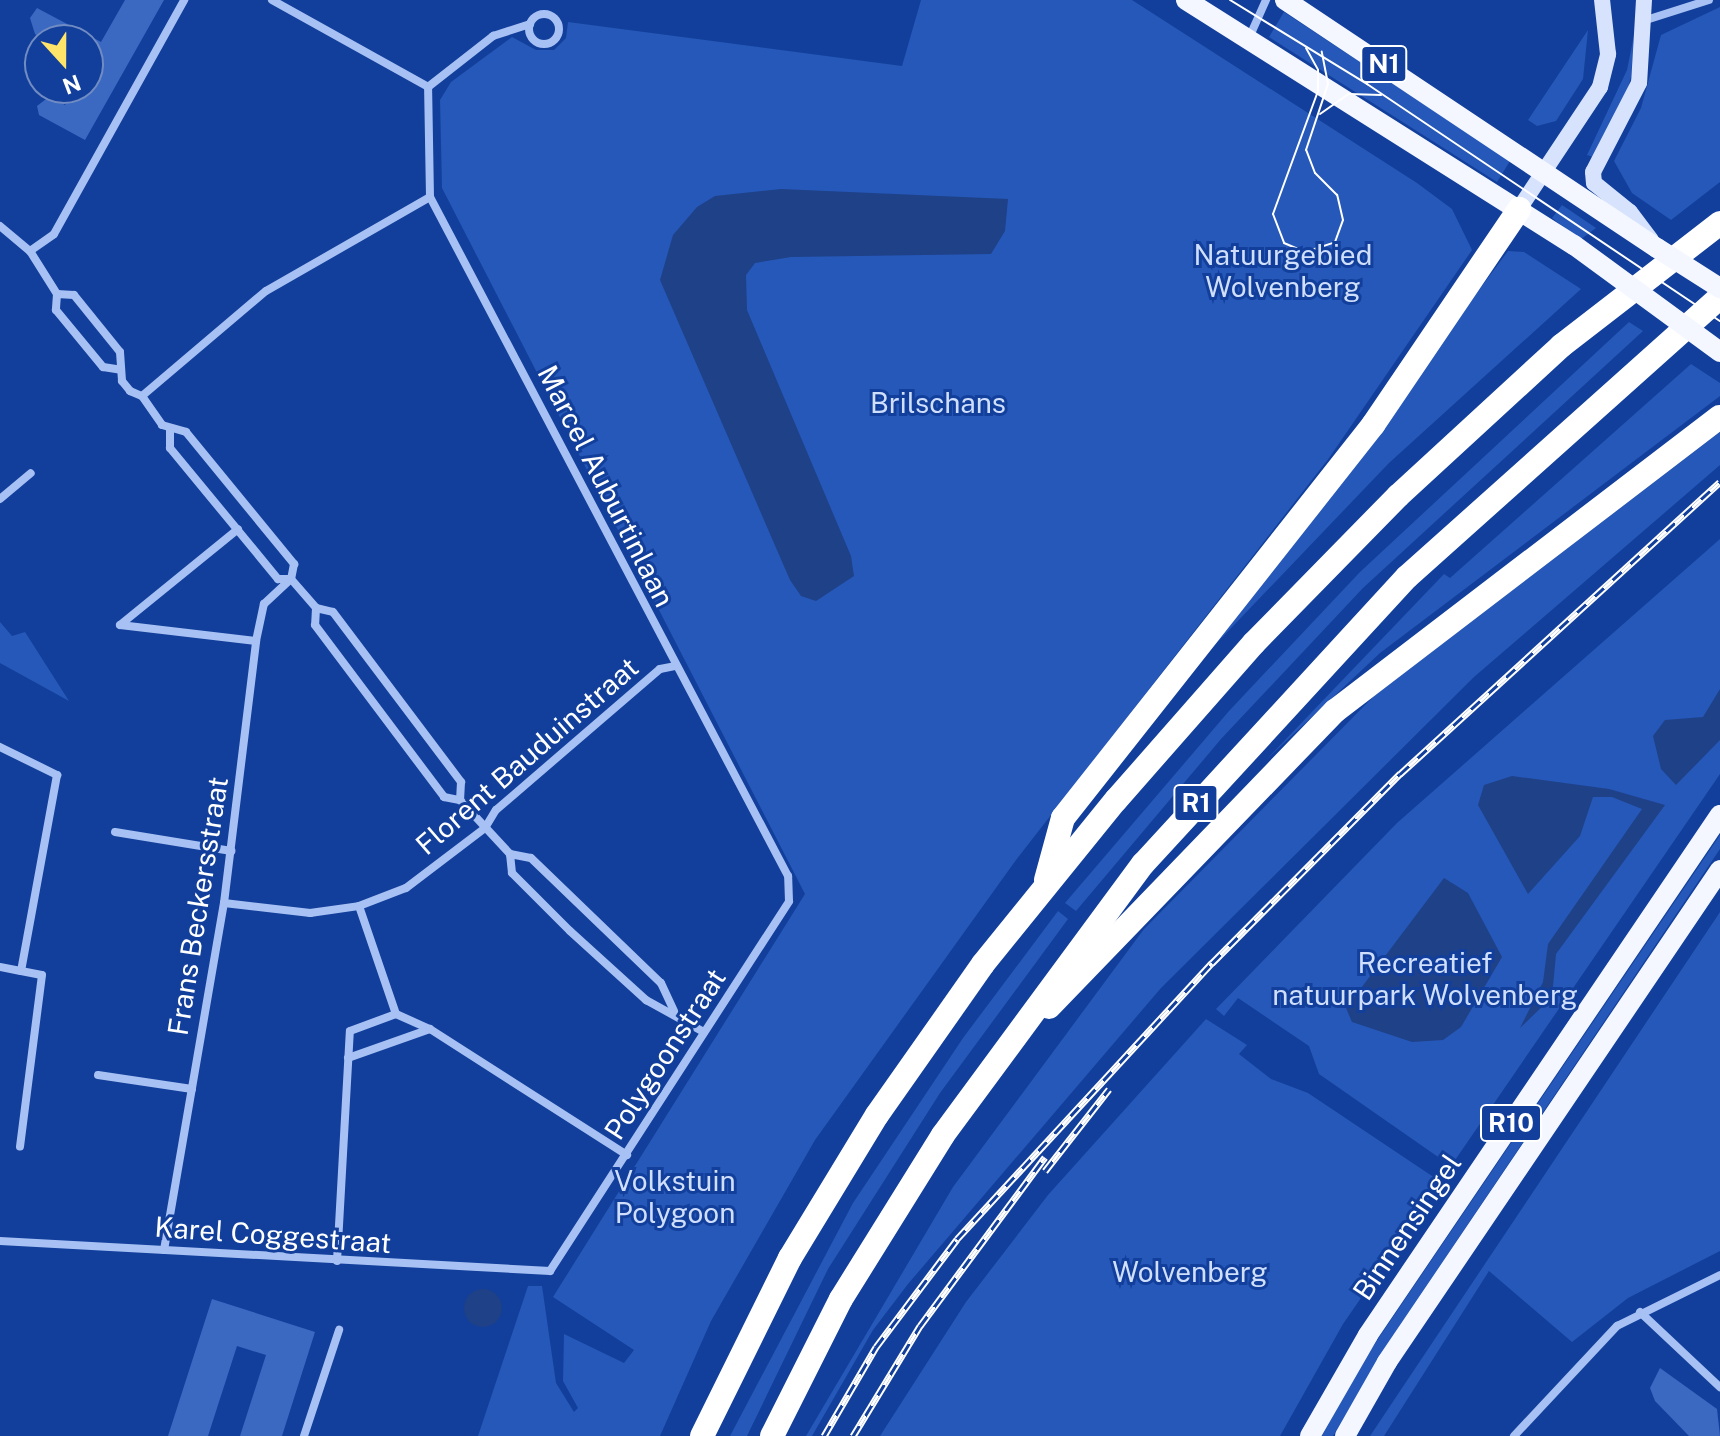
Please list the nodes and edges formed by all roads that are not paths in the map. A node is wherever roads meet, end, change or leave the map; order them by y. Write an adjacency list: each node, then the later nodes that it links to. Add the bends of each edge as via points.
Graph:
1 (184, 0): 19 (street, via 54,234)
2 (272, 0): 12 (street)
3 (1186, 0): 11 (main road, N1)
4 (1266, 0): 11 (street)
5 (1285, 0): 13 (main road, N1)
6 (1602, 0): 13 (main road, via 1606,69)
7 (1644, 0): 9 (main road)
8 (1709, 0): 9 (street)
9 (1646, 20): 16 (main road, via 1635,95 1593,172 1594,183)
10 (530, 24): 12 (street, via 493,36)
11 (1249, 38): 15 (main road, N1)
12 (428, 87): 14 (street, Marcel Auburtinlaan)
13 (1547, 169): 15 (main road); 16 (main road, N1)
14 (430, 197): 25 (street, via 266,291); 34 (street, Marcel Auburtinlaan)
15 (1519, 209): 23 (main road, N1, bridge); 43 (highway, via 1373,425 1063,818)
16 (1617, 211): 20 (main road, N1, bridge, via 1657,248)
17 (1720, 223): 43 (highway, R1, via 1561,346 1398,496 1213,687)
18 (0, 226): 19 (street)
19 (30, 251): 21 (street)
20 (1720, 288)
21 (57, 294): 24 (street, via 56,310 103,367); 24 (street, via 74,295 120,352)
22 (1720, 297): 53 (highway, R1, via 1407,577 1143,864)
23 (1720, 352)
24 (121, 370): 25 (street, via 122,381)
25 (142, 396): 27 (street)
26 (1720, 417): 53 (highway, via 1335,711 1225,820 1118,941)
27 (170, 430): 30 (street, via 170,448); 31 (street, via 186,432 294,564)
28 (31, 473): 29 (street)
29 (0, 499)
30 (238, 529): 31 (street, via 278,579); 33 (street, via 120,625)
31 (291, 579): 32 (street); 33 (street, Frans Beckersstraat, via 264,604)
32 (316, 608): 36 (street, via 333,612 461,782); 36 (street, via 315,625 402,743 444,797)
33 (256, 641): 40 (street, Frans Beckersstraat)
34 (675, 666): 38 (street, Florent Bauduinstraat, via 660,669 496,810); 44 (street, Marcel Auburtinlaan)
35 (0, 747): 48 (street, via 57,775)
36 (460, 800): 38 (street)
37 (1720, 815): 70 (main road, Binnensingel / R10, via 1368,1335)
38 (485, 828): 41 (street); 46 (street, Florent Bauduinstraat, via 406,888)
39 (115, 832): 40 (street)
40 (231, 851): 45 (street, Frans Beckersstraat)
41 (510, 854): 49 (street, via 531,858 661,983); 49 (street, via 512,873 543,905 646,1000)
42 (1720, 870): 71 (main road, R10, via 1387,1362)
43 (1044, 889): 68 (highway, R1, via 937,1027 838,1177 767,1301)
44 (792, 893): 52 (street, Polygoonstraat)
45 (224, 903): 46 (street, Florent Bauduinstraat, via 310,913); 56 (street, Frans Beckersstraat)
46 (359, 906): 50 (street)
47 (0, 967): 48 (street)
48 (21, 971): 57 (street, via 42,975)
49 (674, 1011): 52 (street)
50 (396, 1014): 51 (street); 54 (street, via 350,1031)
51 (430, 1029): 54 (street); 58 (street)
52 (704, 1032): 58 (street, Polygoonstraat)
53 (1007, 1048): 69 (highway, R1, via 885,1226)
54 (348, 1058): 61 (street)
55 (98, 1075): 56 (street)
56 (192, 1089): 60 (street, Frans Beckersstraat)
57 (20, 1147)
58 (627, 1155): 62 (street, Polygoonstraat, via 558,1265)
59 (0, 1241): 60 (street, Karel Coggestraat)
60 (164, 1250): 61 (street, Karel Coggestraat)
61 (337, 1261): 62 (street, Karel Coggestraat)
62 (544, 1273)
63 (1720, 1275): 64 (street)
64 (1640, 1312): 66 (street); 72 (street, via 1593,1346)
65 (339, 1330): 67 (street)
66 (1720, 1387)
67 (304, 1436)
68 (702, 1436)
69 (772, 1436)
70 (1310, 1436)
71 (1345, 1436)
72 (1514, 1436)

